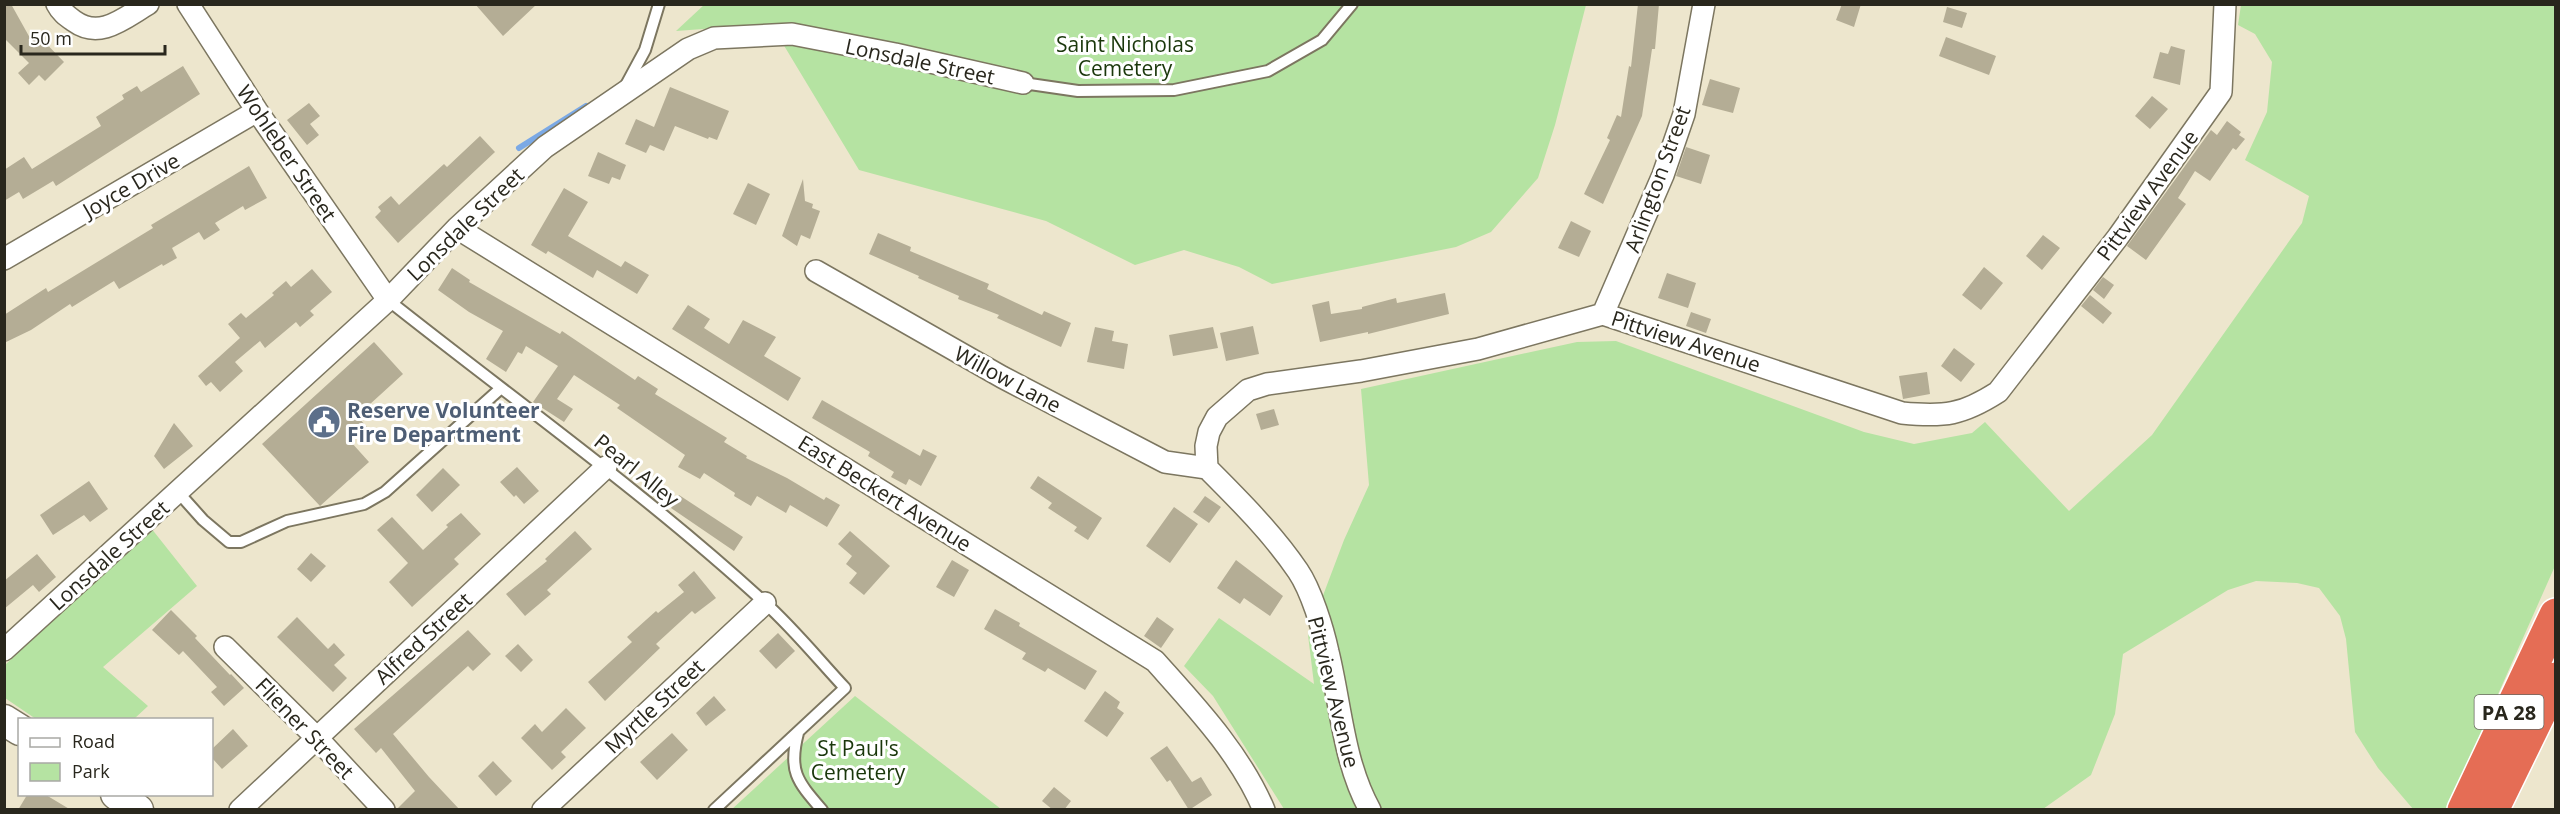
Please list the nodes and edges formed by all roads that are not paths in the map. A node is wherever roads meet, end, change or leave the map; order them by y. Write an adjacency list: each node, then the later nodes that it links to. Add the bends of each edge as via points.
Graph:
1 (57, 4): 2 (street, via 84,28 106,29)
2 (148, 4)
3 (188, 4): 10 (street, Wohleber Street)
4 (659, 4): 9 (lane, via 645,50)
5 (1352, 4): 8 (lane, via 1322,40 1268,71 1174,90 1078,91)
6 (1704, 4): 15 (street, Arlington Street, via 1684,114 1663,175)
7 (2225, 4): 15 (street, Pittview Avenue, via 2221,92 2118,237 1998,392 1972,408 1934,416 1902,413)
8 (1023, 83): 9 (street, Lonsdale Street, via 792,34 714,38 688,49)
9 (623, 92): 11 (street, Lonsdale Street, via 545,147)
10 (257, 111): 12 (street, Joyce Drive); 14 (street, Wohleber Street)
11 (457, 228): 14 (street, Lonsdale Street); 36 (street, East Beckert Avenue, via 1155,661 1233,755)
12 (4, 259)
13 (816, 271): 18 (street, Willow Lane, via 1002,377 1165,462)
14 (388, 300): 16 (lane, Pearl Alley); 19 (street, Lonsdale Street)
15 (1603, 314): 18 (street, Pittview Avenue, via 1478,349 1248,390 1217,417 1209,432)
16 (500, 389): 17 (lane, Pearl Alley); 19 (lane, via 400,480 364,504 287,521 241,542 229,542)
17 (606, 467): 20 (lane, Pearl Alley); 28 (street, Alfred Street)
18 (1207, 468): 37 (street, Pittview Avenue, via 1299,572 1328,650 1348,756)
19 (178, 492): 23 (street, Lonsdale Street)
20 (765, 603): 27 (lane, Pearl Alley, via 845,688); 33 (street, Myrtle Street)
21 (2556, 615): 38 (highway, PA 28)
22 (225, 647): 28 (street, Fliener Street)
23 (4, 650)
24 (2556, 679): 39 (highway, PA 28)
25 (4, 720): 26 (street)
26 (18, 729)
27 (798, 731): 34 (lane); 35 (lane, via 794,773 800,786)
28 (317, 738): 31 (street, Alfred Street); 32 (street, Fliener Street)
29 (117, 796): 30 (street)
30 (138, 810)
31 (240, 810)
32 (384, 810)
33 (543, 810)
34 (714, 810)
35 (822, 810)
36 (1264, 810)
37 (1370, 810)
38 (2463, 810)
39 (2492, 810)

